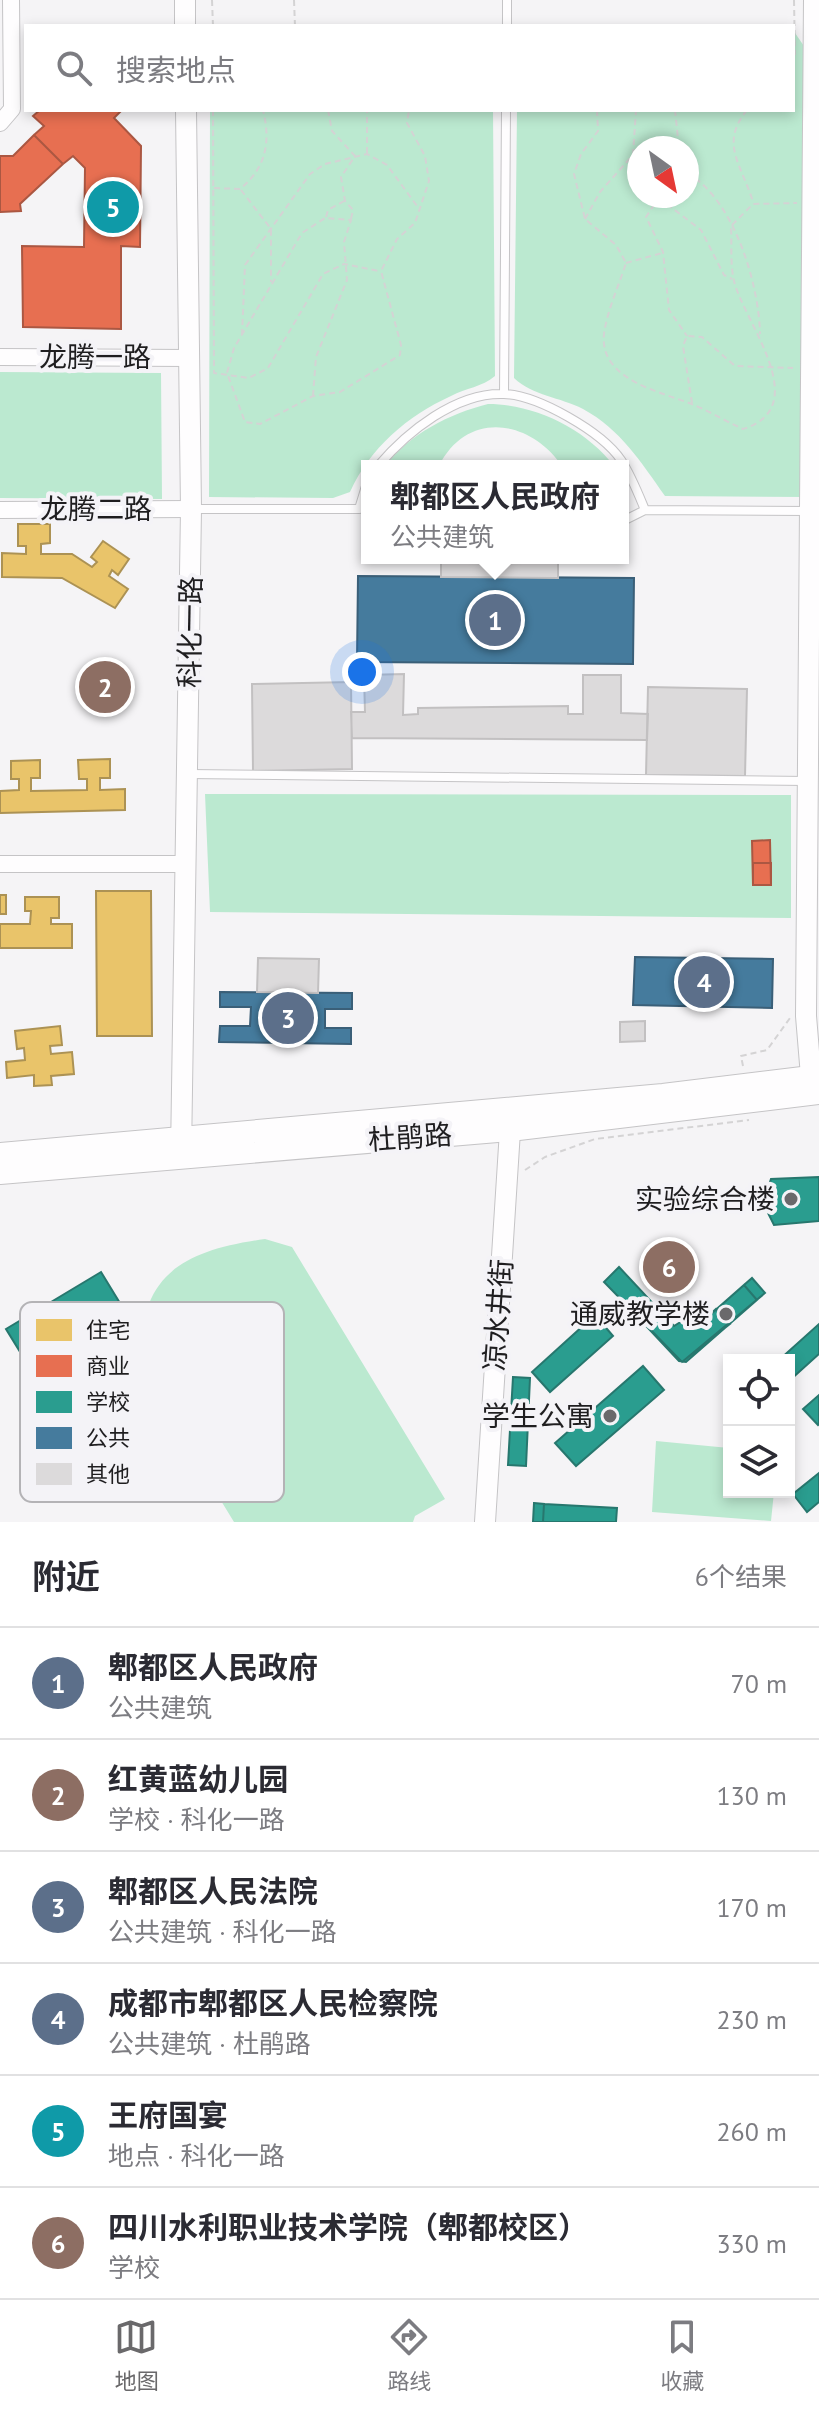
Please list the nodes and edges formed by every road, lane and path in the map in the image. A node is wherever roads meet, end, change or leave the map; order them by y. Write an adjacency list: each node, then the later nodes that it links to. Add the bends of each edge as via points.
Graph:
1 (11, 0): 8 (street)
2 (185, 0): 9 (street)
3 (212, 0): 10 (path)
4 (294, 0): 11 (path)
5 (507, 0): 12 (lane)
6 (794, 0): 13 (path)
7 (814, 0): 70 (street)
8 (6, 22): 27 (street, via 12,109)
9 (185, 24)
10 (213, 24)
11 (295, 24)
12 (507, 24)
13 (795, 24)
14 (795, 31): 15 (path)
15 (796, 62)
16 (186, 112): 57 (street, 科化一路)
17 (213, 112): 34 (path)
18 (264, 112): 35 (path, via 268,130 263,162)
19 (328, 112): 31 (path, via 332,131)
20 (367, 112): 30 (path)
21 (409, 112): 41 (path, via 407,123 425,156 429,181)
22 (506, 112): 60 (lane)
23 (597, 112): 43 (path, via 598,131 574,174)
24 (636, 112): 28 (path)
25 (675, 112): 29 (path)
26 (745, 112): 38 (path, via 731,141)
27 (0, 123)
28 (637, 136)
29 (678, 136)
30 (367, 154): 31 (path); 41 (path, via 387,165)
31 (355, 156): 36 (path, via 341,177); 46 (path, via 310,174)
32 (627, 162): 43 (path)
33 (699, 184): 45 (path, via 717,201)
34 (213, 188): 35 (path); 59 (path, via 214,373)
35 (240, 189): 46 (path)
36 (345, 201): 42 (path, via 328,210); 44 (path, via 353,210)
37 (799, 203): 38 (path)
38 (753, 204): 45 (path)
39 (652, 208): 47 (path, via 646,217)
40 (674, 208): 51 (path, via 701,230 724,275)
41 (421, 211): 50 (path, via 397,239)
42 (325, 218): 44 (path); 52 (path, via 302,233)
43 (585, 219): 48 (path, via 616,245)
44 (351, 220): 49 (path)
45 (731, 226): 51 (path); 54 (path, via 753,286)
46 (271, 229): 52 (path); 55 (path, via 245,265)
47 (663, 252): 48 (path); 53 (path, via 669,310)
48 (626, 263): 62 (path, via 604,335 607,353 619,370 651,392)
49 (344, 264): 50 (path); 59 (path, via 323,274 268,368 249,378); 61 (path, via 347,280 316,357)
50 (381, 271): 61 (path, via 400,355 340,392)
51 (734, 280): 54 (path, via 750,325)
52 (271, 283): 55 (path)
53 (687, 336): 58 (path, via 702,337 735,366); 62 (path, via 683,346)
54 (760, 337): 58 (path)
55 (243, 338): 59 (path, via 234,348)
56 (0, 357): 57 (street, 龙腾一路)
57 (190, 358): 66 (street, 科化一路)
58 (773, 367): 62 (path, via 772,402 755,426 743,429)
59 (227, 373): 61 (path, via 245,422 260,424)
60 (504, 394): 63 (lane, via 446,411); 64 (lane, via 568,417)
61 (313, 396)
62 (692, 404)
63 (383, 460)
64 (621, 460)
65 (629, 477): 69 (lane)
66 (191, 509): 67 (street, 龙腾二路); 68 (lane); 73 (street, 科化一路)
67 (0, 510)
68 (361, 510)
69 (645, 510): 70 (lane); 71 (lane)
70 (816, 511): 74 (street)
71 (629, 518)
72 (819, 615): 74 (street)
73 (188, 774): 74 (lane); 76 (street, 科化一路)
74 (812, 782): 77 (street)
75 (0, 864): 76 (street)
76 (186, 864): 81 (street, 科化一路)
77 (813, 1023): 78 (street); 79 (path, via 787,1018 767,1050 741,1056)
78 (817, 1083): 79 (main road, 杜鹃路)
79 (746, 1093): 80 (main road, 杜鹃路); 83 (path, via 750,1122 595,1139)
80 (511, 1119): 81 (main road, 杜鹃路); 85 (street, 凉水井街)
81 (182, 1146): 82 (main road, 杜鹃路); 84 (main road, 杜鹃路)
82 (0, 1154)
83 (523, 1171)
84 (0, 1173)
85 (485, 1522)

